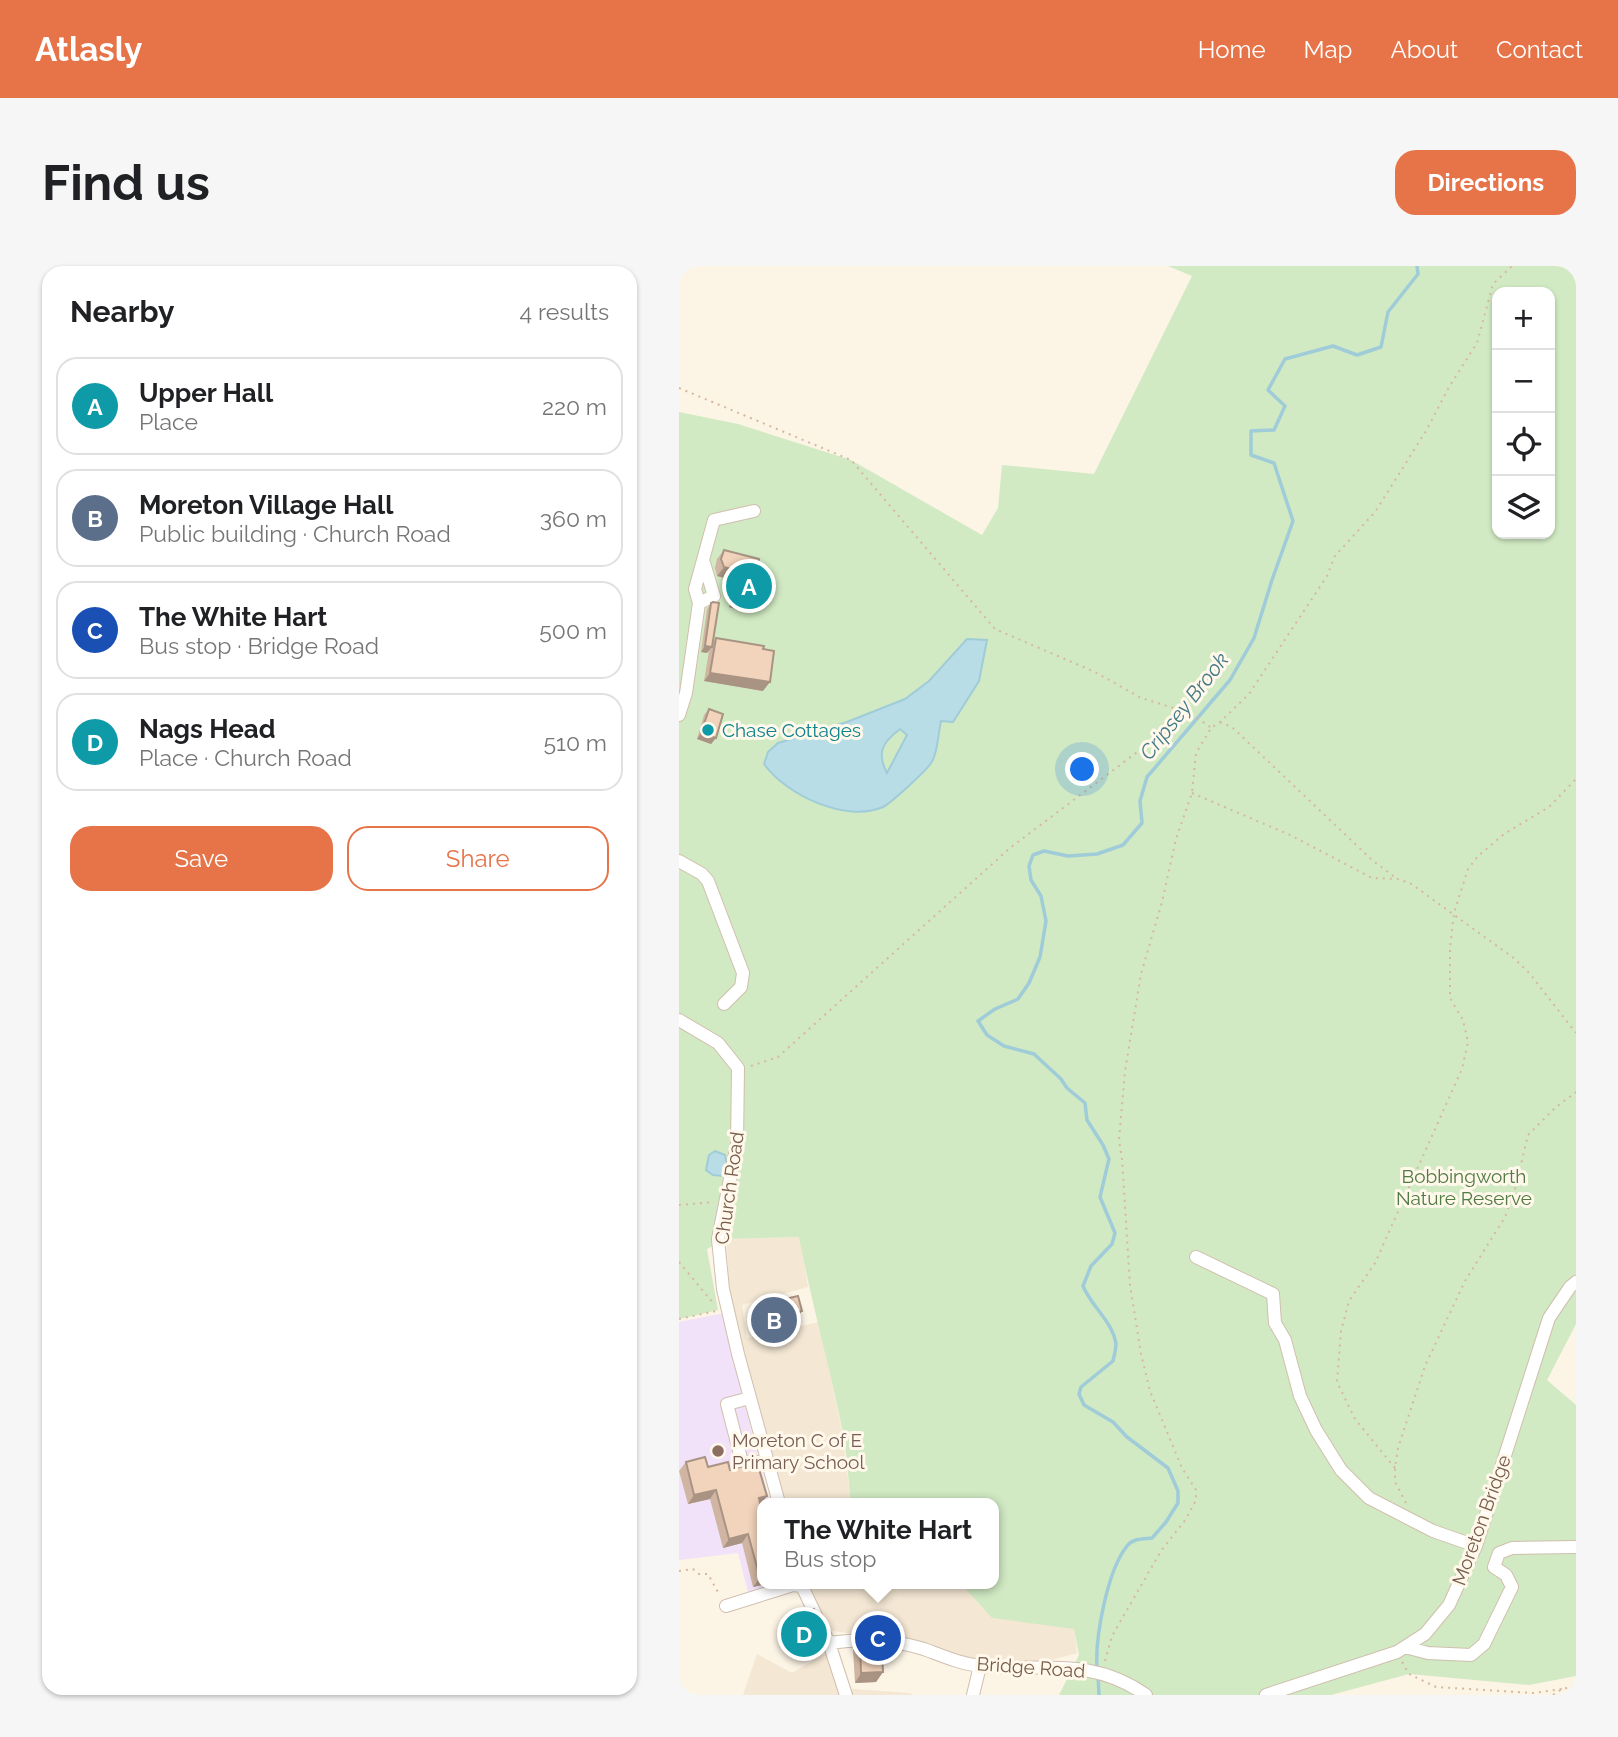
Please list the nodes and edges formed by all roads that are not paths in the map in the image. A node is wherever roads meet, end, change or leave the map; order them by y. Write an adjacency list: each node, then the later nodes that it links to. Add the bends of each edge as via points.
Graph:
1 (754, 511): 2 (street, via 714,520 695,589 699,603)
2 (685, 652): 3 (street, via 686,693)
3 (679, 715)
4 (679, 861): 5 (street, via 708,881 743,974 741,987)
5 (724, 1004)
6 (679, 1020): 9 (street, Church Road, via 718,1043 738,1068 737,1144 718,1239 723,1289)
7 (1196, 1257): 12 (street, via 1273,1294 1275,1323 1285,1340 1300,1396 1341,1470 1369,1498 1433,1531)
8 (1576, 1282): 12 (street, Moreton Bridge, via 1549,1318)
9 (750, 1398): 10 (street, Church Road); 10 (street, via 727,1404 743,1466)
10 (767, 1460): 11 (street, Church Road)
11 (778, 1498)
12 (1476, 1546): 18 (street, Moreton Bridge, via 1449,1605 1425,1634)
13 (1576, 1547): 18 (street, via 1512,1548 1499,1553 1495,1567 1506,1575 1511,1587 1485,1644 1471,1655)
14 (780, 1589): 16 (street)
15 (803, 1589): 17 (street)
16 (726, 1605)
17 (829, 1643): 19 (street, Bridge Road, via 888,1640); 20 (street)
18 (1401, 1650): 23 (street, Moreton Bridge)
19 (980, 1665): 21 (street); 22 (street, Bridge Road, via 1081,1669 1114,1676)
20 (846, 1695)
21 (973, 1695)
22 (1146, 1695)
23 (1266, 1695)

